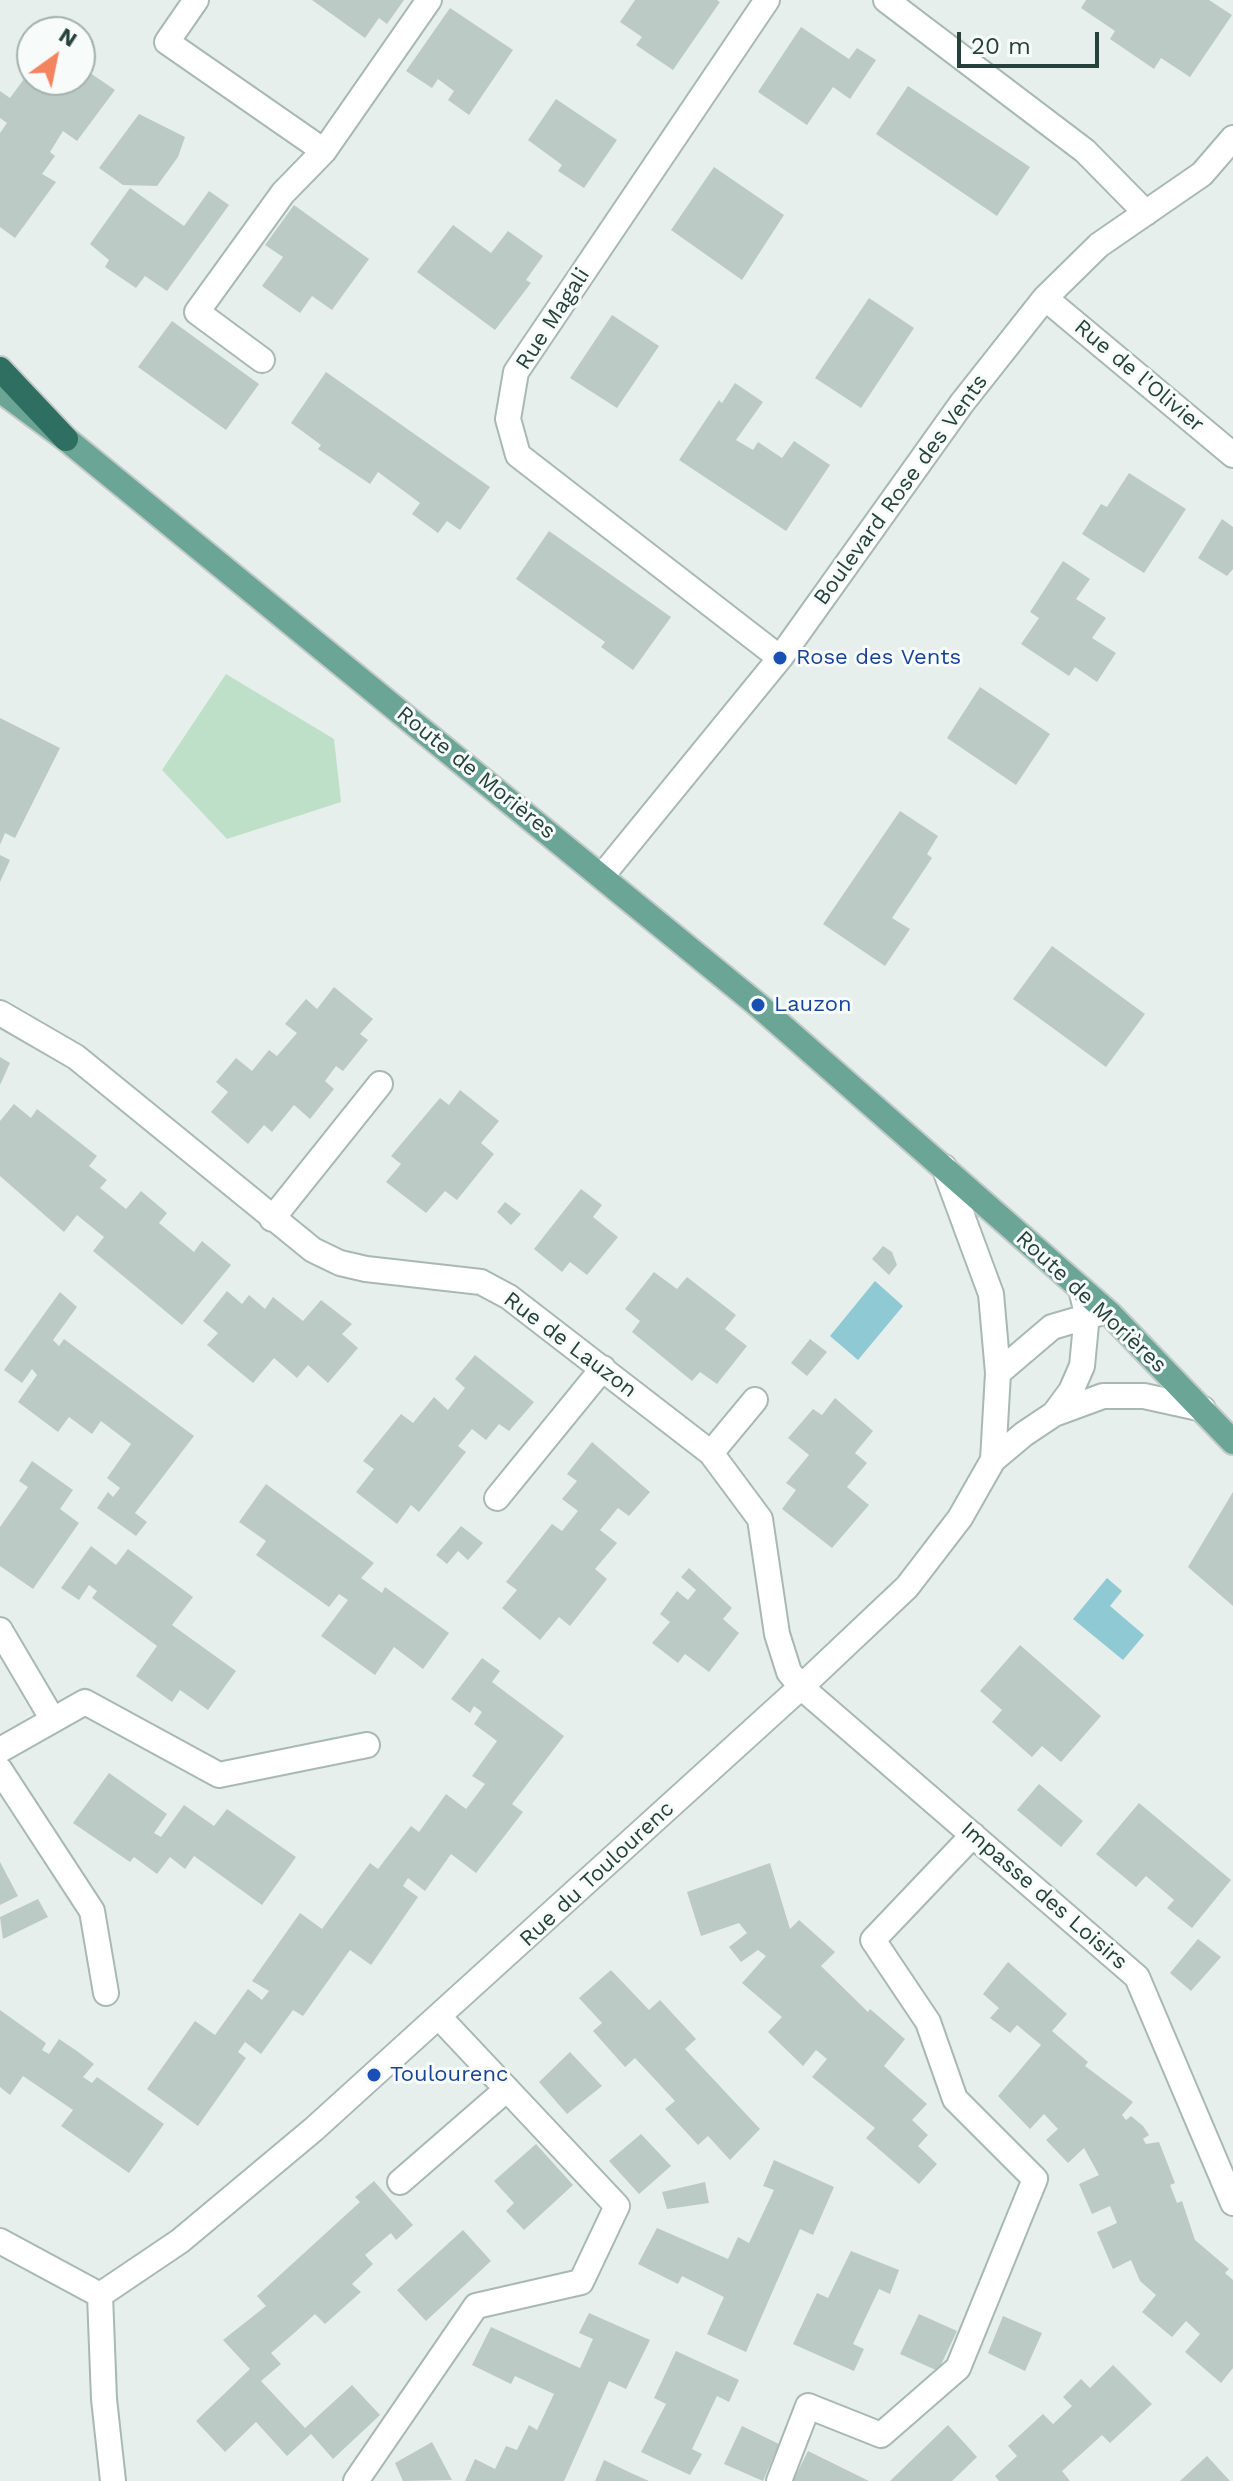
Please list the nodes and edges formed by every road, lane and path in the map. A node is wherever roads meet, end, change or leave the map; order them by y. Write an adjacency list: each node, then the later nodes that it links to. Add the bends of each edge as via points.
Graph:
1 (196, 0): 6 (street, via 167,42)
2 (429, 0): 6 (street)
3 (767, 0): 14 (street, Rue Magali, via 516,372 508,419 518,455)
4 (886, 0): 7 (street, via 1085,151)
5 (1233, 138): 7 (street, Boulevard Rose des Vents, via 1202,174)
6 (324, 151): 9 (street, via 283,193 197,312)
7 (1146, 213): 8 (street, Boulevard Rose des Vents, via 1099,245)
8 (1045, 298): 13 (street, Rue de l'Olivier); 14 (street, Boulevard Rose des Vents, via 962,403)
9 (262, 360)
10 (0, 369): 12 (highway)
11 (0, 390): 12 (main road, Route de Morières)
12 (66, 439): 15 (main road, Route de Morières)
13 (1233, 455)
14 (780, 658): 15 (street, Boulevard Rose des Vents)
15 (602, 876): 18 (main road, Route de Morières)
16 (0, 1013): 19 (street, Rue de Lauzon, via 76,1057)
17 (380, 1084): 19 (street)
18 (944, 1167): 20 (main road, Route de Morières, via 1081,1289); 22 (street, Route de Morières, via 991,1294)
19 (272, 1219): 21 (street, Rue de Lauzon, via 340,1263 481,1282)
20 (1098, 1314): 22 (street, via 1052,1327); 24 (main road, Route de Morières); 25 (street, Rue du Toulourenc, via 1071,1391)
21 (603, 1368): 27 (street, Rue de Lauzon); 29 (street)
22 (998, 1373): 28 (street, Route de Morières)
23 (755, 1400): 27 (street)
24 (1203, 1409): 25 (street, Rue du Toulourenc, via 1144,1396 1103,1396); 26 (main road, Route de Morières)
25 (1054, 1414): 28 (street, Rue du Toulourenc)
26 (1233, 1442)
27 (711, 1453): 31 (street, Rue de Lauzon, via 760,1519 777,1634 789,1672)
28 (993, 1460): 31 (street, Rue du Toulourenc, via 960,1518 907,1587)
29 (497, 1498)
30 (0, 1630): 32 (street)
31 (801, 1687): 36 (street, Impasse des Loisirs); 38 (street, Rue du Toulourenc)
32 (53, 1720): 33 (street, via 85,1702 219,1775); 34 (street)
33 (367, 1745)
34 (0, 1750)
35 (0, 1770): 37 (street, via 92,1911)
36 (973, 1835): 41 (street, Impasse des Loisirs, via 1137,1977); 46 (street, via 873,1940 928,2022 955,2099 1035,2179 958,2368 881,2435 808,2406)
37 (106, 1993)
38 (440, 2018): 39 (street); 43 (street, Rue du Toulourenc, via 180,2241)
39 (507, 2089): 40 (street); 45 (street, via 617,2206 581,2282 476,2306)
40 (400, 2182)
41 (1233, 2203)
42 (0, 2241): 43 (street)
43 (100, 2295): 44 (street)
44 (113, 2481)
45 (356, 2481)
46 (779, 2481)

